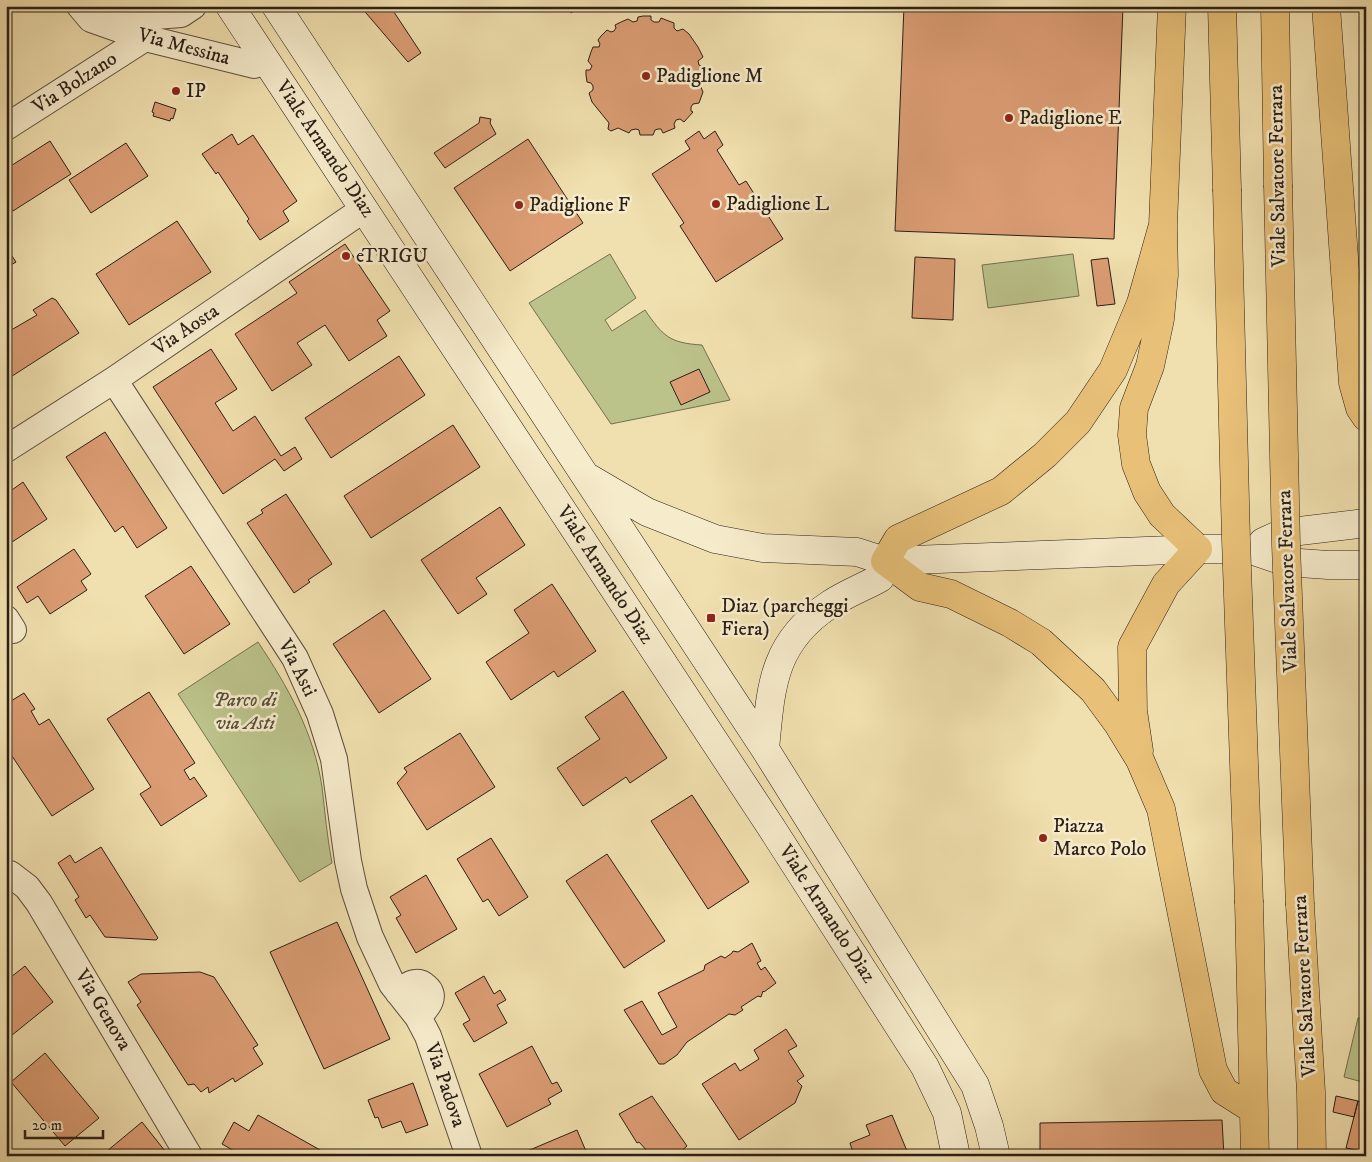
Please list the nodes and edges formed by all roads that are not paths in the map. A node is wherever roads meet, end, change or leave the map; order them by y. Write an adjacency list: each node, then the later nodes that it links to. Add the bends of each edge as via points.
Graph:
1 (80, 6): 10 (street, Via Messina, via 91,19)
2 (114, 6): 3 (street, Via Messina, via 155,16 181,14)
3 (193, 6)
4 (230, 6): 11 (main road, Viale Armando Diaz)
5 (276, 6): 18 (main road, Viale Armando Diaz)
6 (1172, 6): 14 (highway)
7 (1222, 6): 28 (highway, bridge)
8 (1275, 6): 34 (highway, Viale Salvatore Ferrara, bridge, via 1286,545)
9 (1326, 6): 16 (highway, via 1353,383)
10 (144, 38): 11 (street, Via Messina, via 254,65); 12 (street, Via Bolzano)
11 (266, 61): 13 (main road, Viale Armando Diaz)
12 (6, 128)
13 (364, 209): 15 (street, Via Aosta); 31 (main road, Viale Armando Diaz, via 925,1067 947,1113)
14 (1163, 225): 21 (highway, via 1164,275 1160,318 1150,366 1134,408 1132,435 1136,464 1147,492 1162,516); 22 (highway, via 1141,303 1113,370 1078,422 1045,455 1001,491 898,539)
15 (114, 380): 17 (street, Via Aosta); 27 (street, Via Asti, via 295,658 320,714 334,759 354,890 376,953)
16 (1366, 417)
17 (6, 449)
18 (586, 476): 22 (main road, via 647,512 715,539 763,548 857,552); 24 (main road, Viale Armando Diaz)
19 (1366, 523): 20 (main road, via 1283,532)
20 (1248, 548): 21 (main road); 23 (main road, via 1286,562)
21 (1198, 549): 22 (main road); 25 (highway, via 1166,584 1132,648 1133,711)
22 (885, 561): 24 (main road, via 880,578 829,604 800,628 780,658 770,697); 25 (highway, via 920,587 951,594 1042,642 1093,690)
23 (1366, 565)
24 (765, 749): 32 (main road, Viale Armando Diaz, via 975,1086)
25 (1140, 760): 28 (highway, via 1160,809 1213,1070 1224,1090)
26 (6, 874): 29 (street, Via Genova, via 27,887 39,903)
27 (398, 992): 30 (street, Via Padova, via 428,1036)
28 (1254, 1110): 33 (highway)
29 (189, 1156)
30 (469, 1156)
31 (956, 1156)
32 (996, 1156)
33 (1255, 1156)
34 (1312, 1156)

